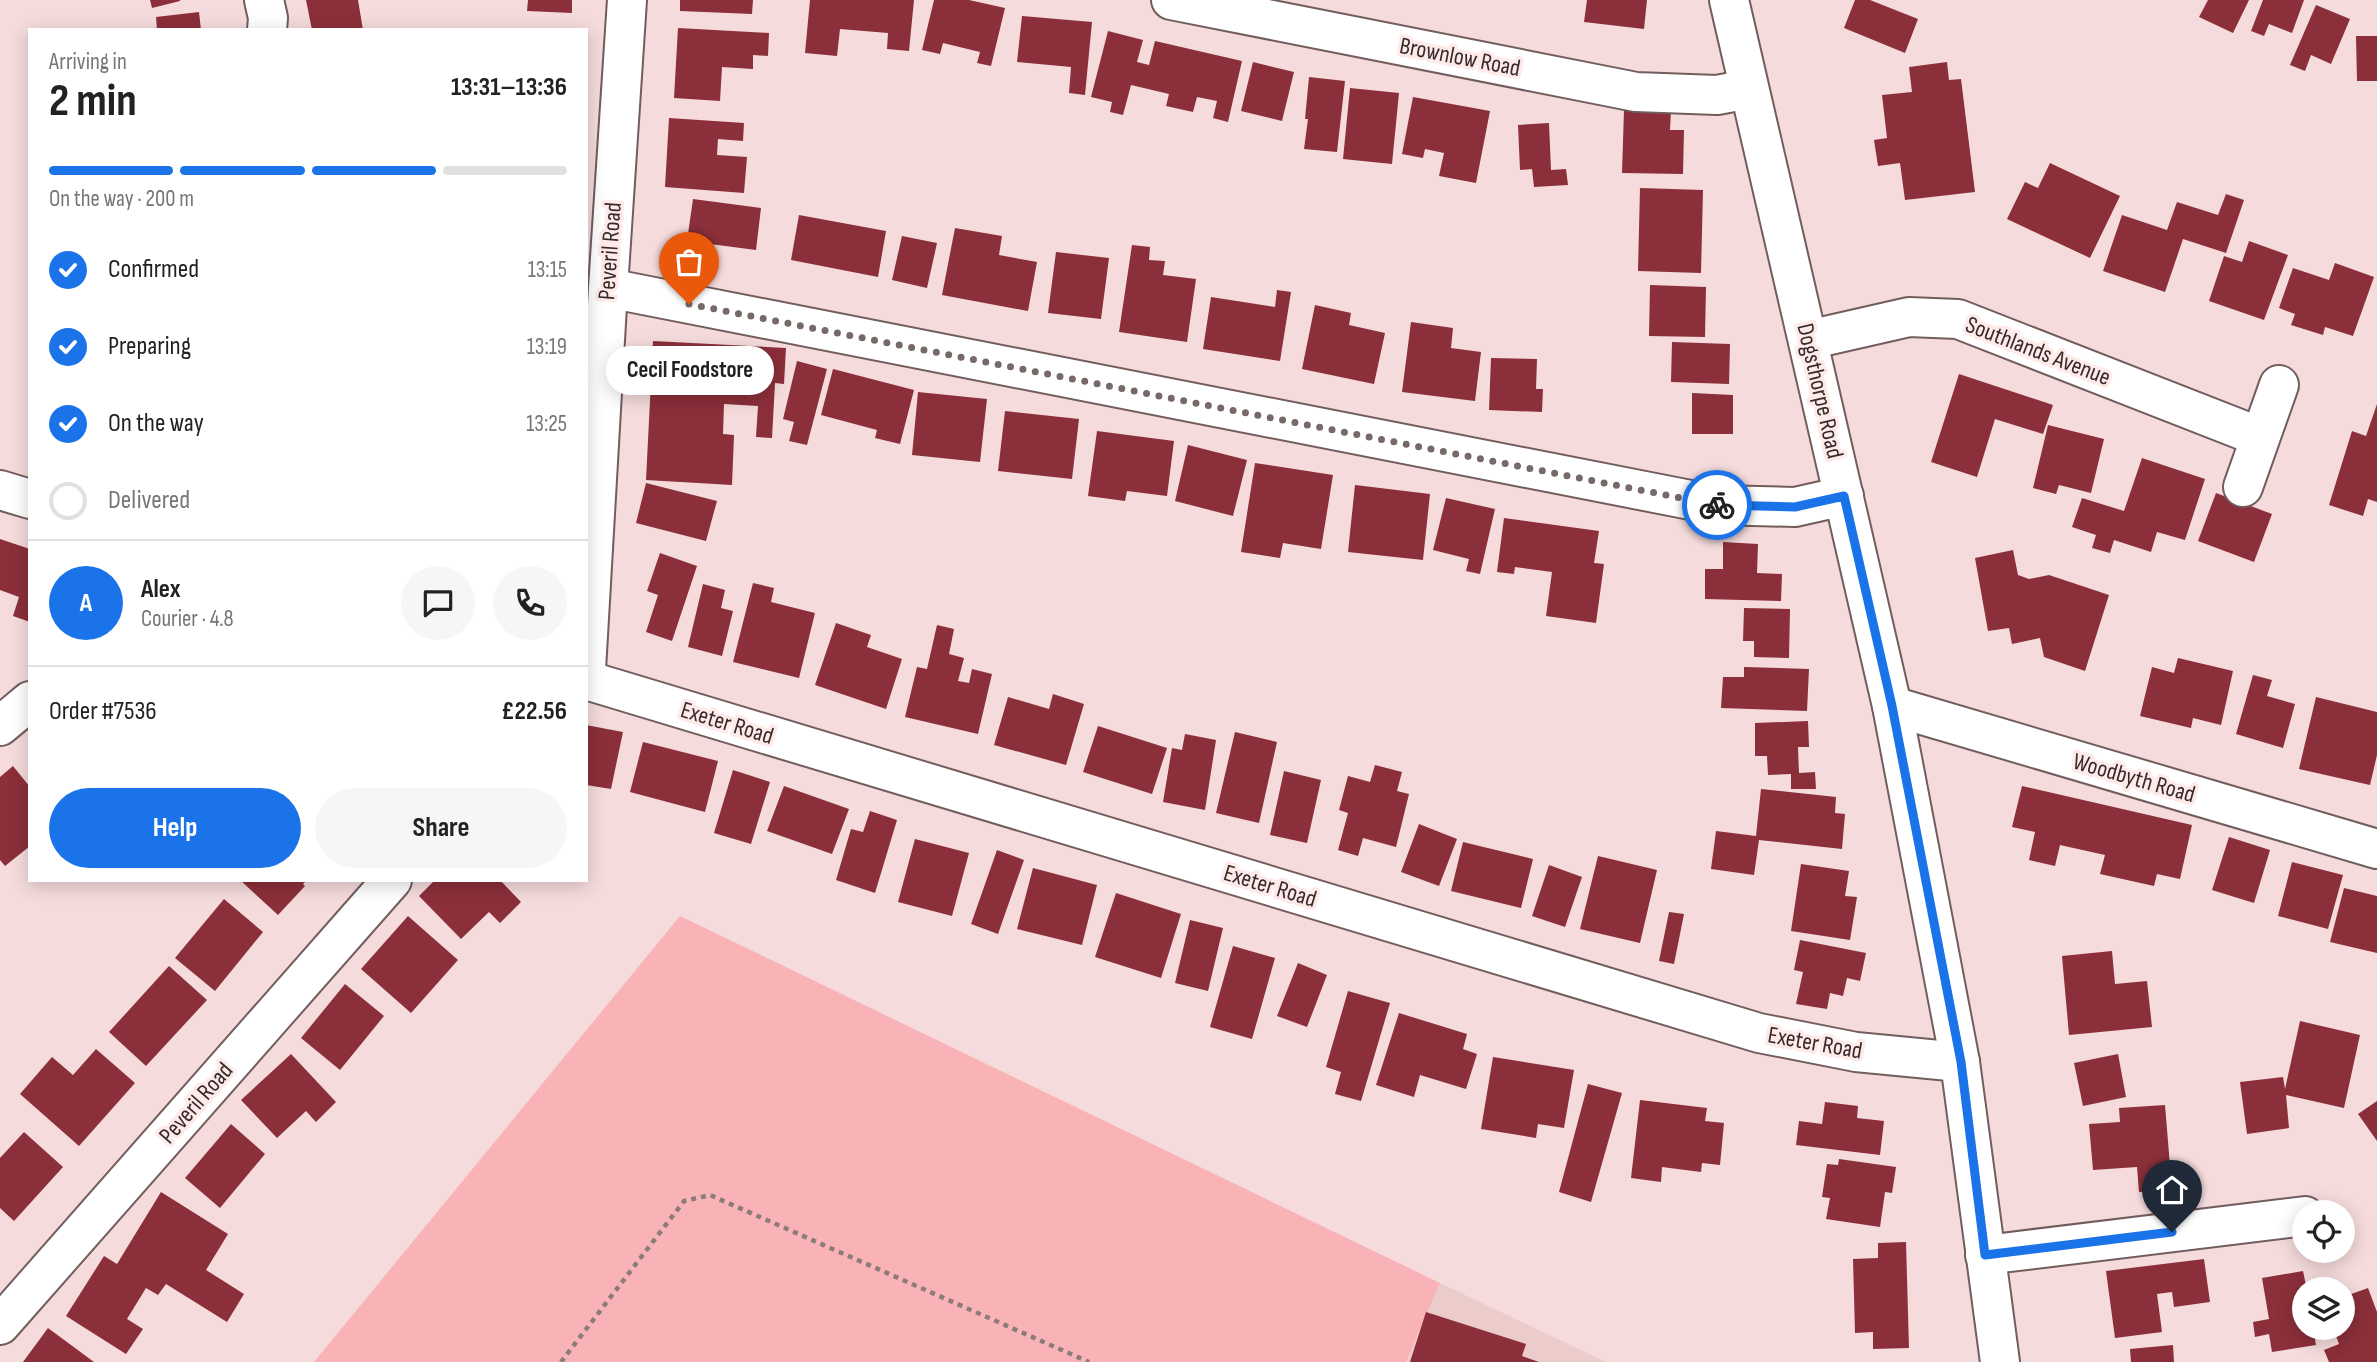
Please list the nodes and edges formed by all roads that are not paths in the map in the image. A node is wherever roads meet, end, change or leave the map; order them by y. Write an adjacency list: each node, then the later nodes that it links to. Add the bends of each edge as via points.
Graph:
1 (264, 0): 5 (street)
2 (627, 0): 7 (street, Peveril Road)
3 (1171, 0): 6 (street, Brownlow Road, via 1636,92 1717,95)
4 (1730, 0): 6 (street, Dogsthorpe Road)
5 (267, 28)
6 (1749, 89): 8 (street, Dogsthorpe Road)
7 (608, 288): 13 (street, via 1716,505 1795,507); 15 (street, Peveril Road)
8 (1808, 340): 10 (street, Southlands Avenue, via 1909,317 1958,319); 13 (street, Dogsthorpe Road)
9 (2279, 385): 10 (street)
10 (2260, 437): 11 (street)
11 (2243, 487)
12 (0, 490): 14 (street)
13 (1844, 496): 18 (street, Dogsthorpe Road)
14 (28, 498)
15 (588, 635)
16 (588, 681): 22 (street, Exeter Road, via 1759,1033 1856,1052)
17 (28, 703): 19 (street)
18 (1892, 706): 20 (street, Woodbyth Road); 22 (street, Dogsthorpe Road)
19 (0, 726)
20 (2377, 849)
21 (390, 882): 25 (street, Peveril Road)
22 (1961, 1062): 24 (street, Dogsthorpe Road)
23 (2292, 1218): 24 (street)
24 (1985, 1255): 26 (street, Dogsthorpe Road)
25 (0, 1325)
26 (2000, 1362)

